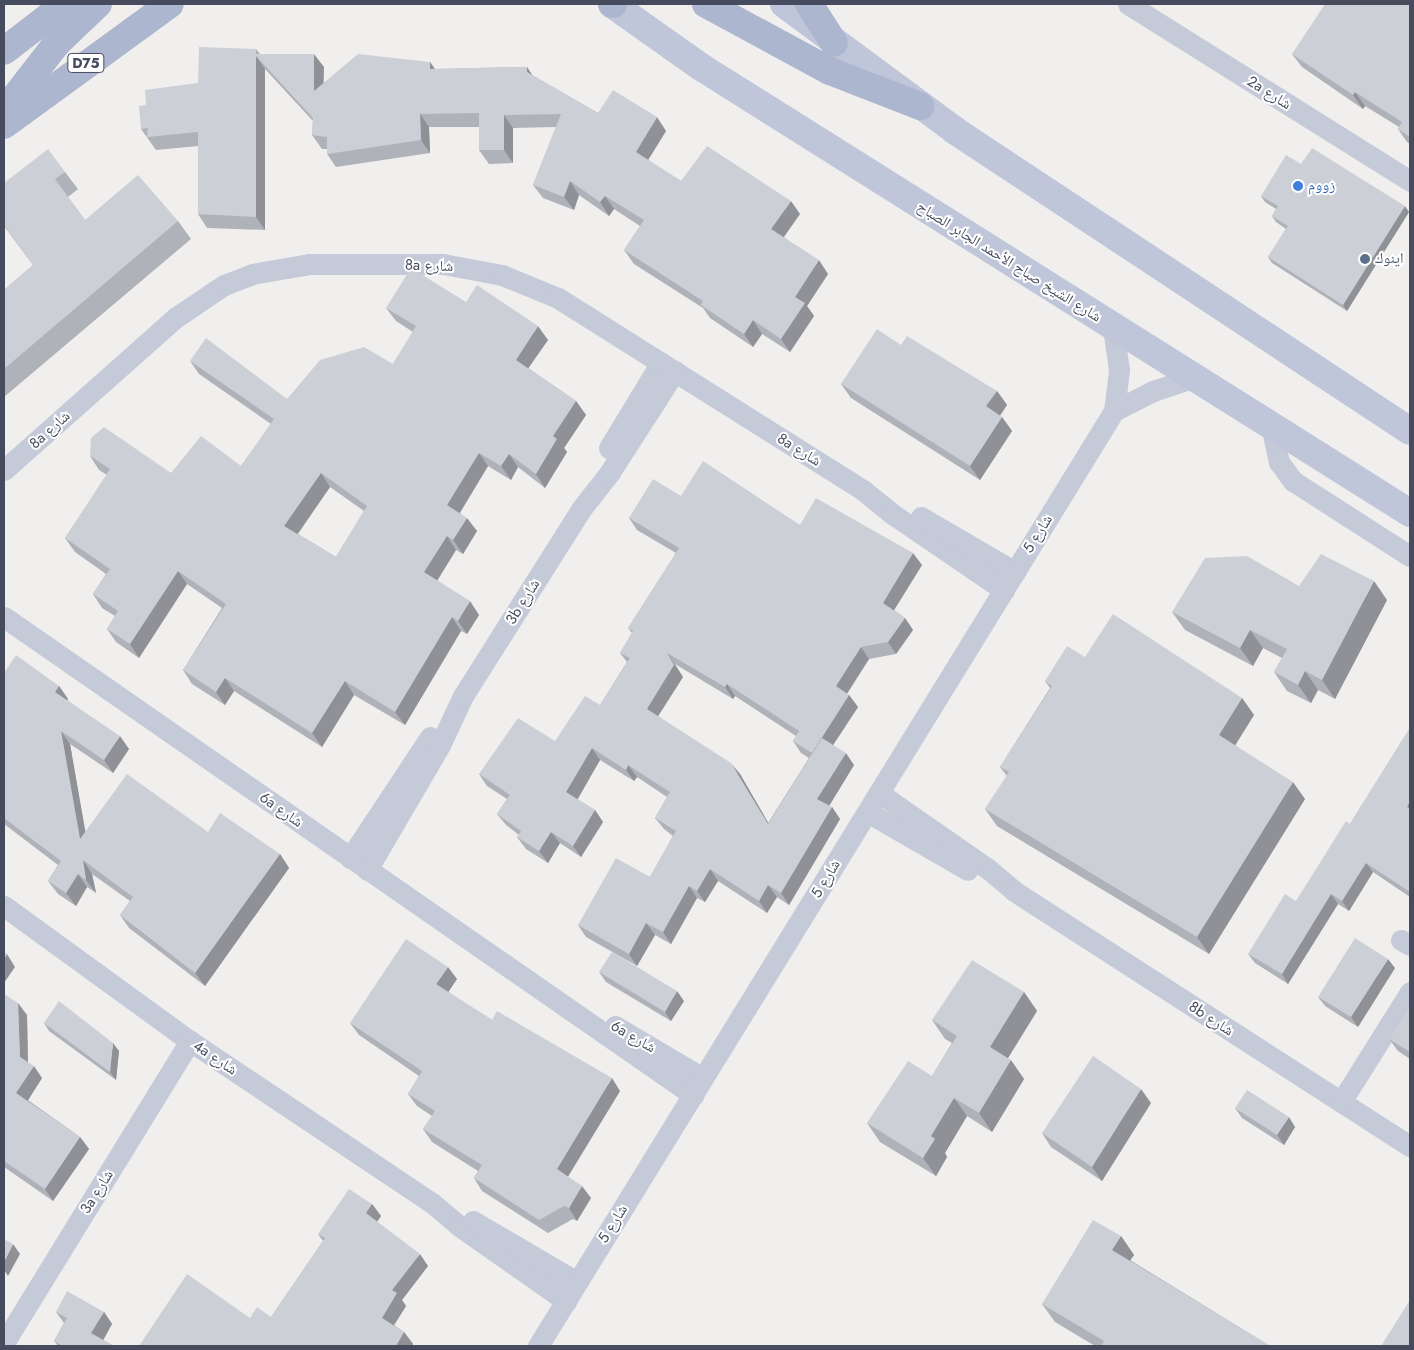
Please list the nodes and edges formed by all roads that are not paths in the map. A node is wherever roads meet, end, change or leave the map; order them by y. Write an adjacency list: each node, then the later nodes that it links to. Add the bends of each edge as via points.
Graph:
1 (65, 4): 10 (main road)
2 (98, 4): 12 (main road, via 53,48)
3 (170, 4): 13 (main road, D75)
4 (612, 4): 15 (main road, شارع الشيخ صباح الأحمد الجابر الصباح, via 701,67)
5 (706, 4): 11 (main road, via 830,71)
6 (784, 4): 9 (main road)
7 (809, 4): 9 (main road)
8 (1128, 4): 14 (street, 2a شارع)
9 (834, 43): 11 (main road)
10 (4, 51)
11 (920, 106): 20 (main road, via 1087,221)
12 (4, 111)
13 (4, 125)
14 (1410, 181)
15 (1113, 328): 17 (main road, شارع الشيخ صباح الأحمد الجابر الصباح); 18 (street, شارع 5, via 1119,370)
16 (668, 367): 21 (street, 8a شارع, via 558,298 502,275 442,264 281,267 252,274 198,300); 24 (street, 8a شارع, via 864,491 891,513); 26 (street, 3b شارع, via 610,472 582,508)
17 (1195, 377): 18 (street, via 1153,391); 19 (main road, شارع الشيخ صباح الأحمد الجابر الصباح)
18 (1114, 411): 24 (street, شارع 5)
19 (1271, 425): 22 (main road, شارع الشيخ صباح الأحمد الجابر الصباح); 23 (street, via 1280,462 1293,482)
20 (1410, 431)
21 (4, 470)
22 (1410, 513)
23 (1410, 556)
24 (1009, 581): 27 (street, شارع 5)
25 (4, 617): 29 (street, 6a شارع)
26 (463, 696): 29 (street, 3b شارع, via 430,737); 30 (street, 3b شارع, via 440,745)
27 (879, 793): 28 (street, شارع 5); 31 (street, 8b شارع, via 987,868)
28 (867, 812): 31 (street, 8b شارع, via 964,868); 35 (street, شارع 5)
29 (350, 858): 30 (street, 6a شارع)
30 (367, 870): 35 (street, 6a شارع, via 561,1000 588,1023)
31 (1014, 891): 36 (street, 8b شارع)
32 (4, 906): 34 (street, 4a شارع)
33 (1410, 992): 36 (street)
34 (190, 1041): 38 (street, 4a شارع); 41 (street, 3a شارع)
35 (698, 1086): 39 (street, شارع 5)
36 (1341, 1102): 37 (street, 8b شارع)
37 (1410, 1146)
38 (432, 1203): 39 (street, 4a شارع, via 482,1226); 40 (street, 4a شارع, via 459,1226)
39 (577, 1282): 40 (street, شارع 5)
40 (566, 1301): 42 (street, شارع 5)
41 (4, 1343)
42 (538, 1346)

